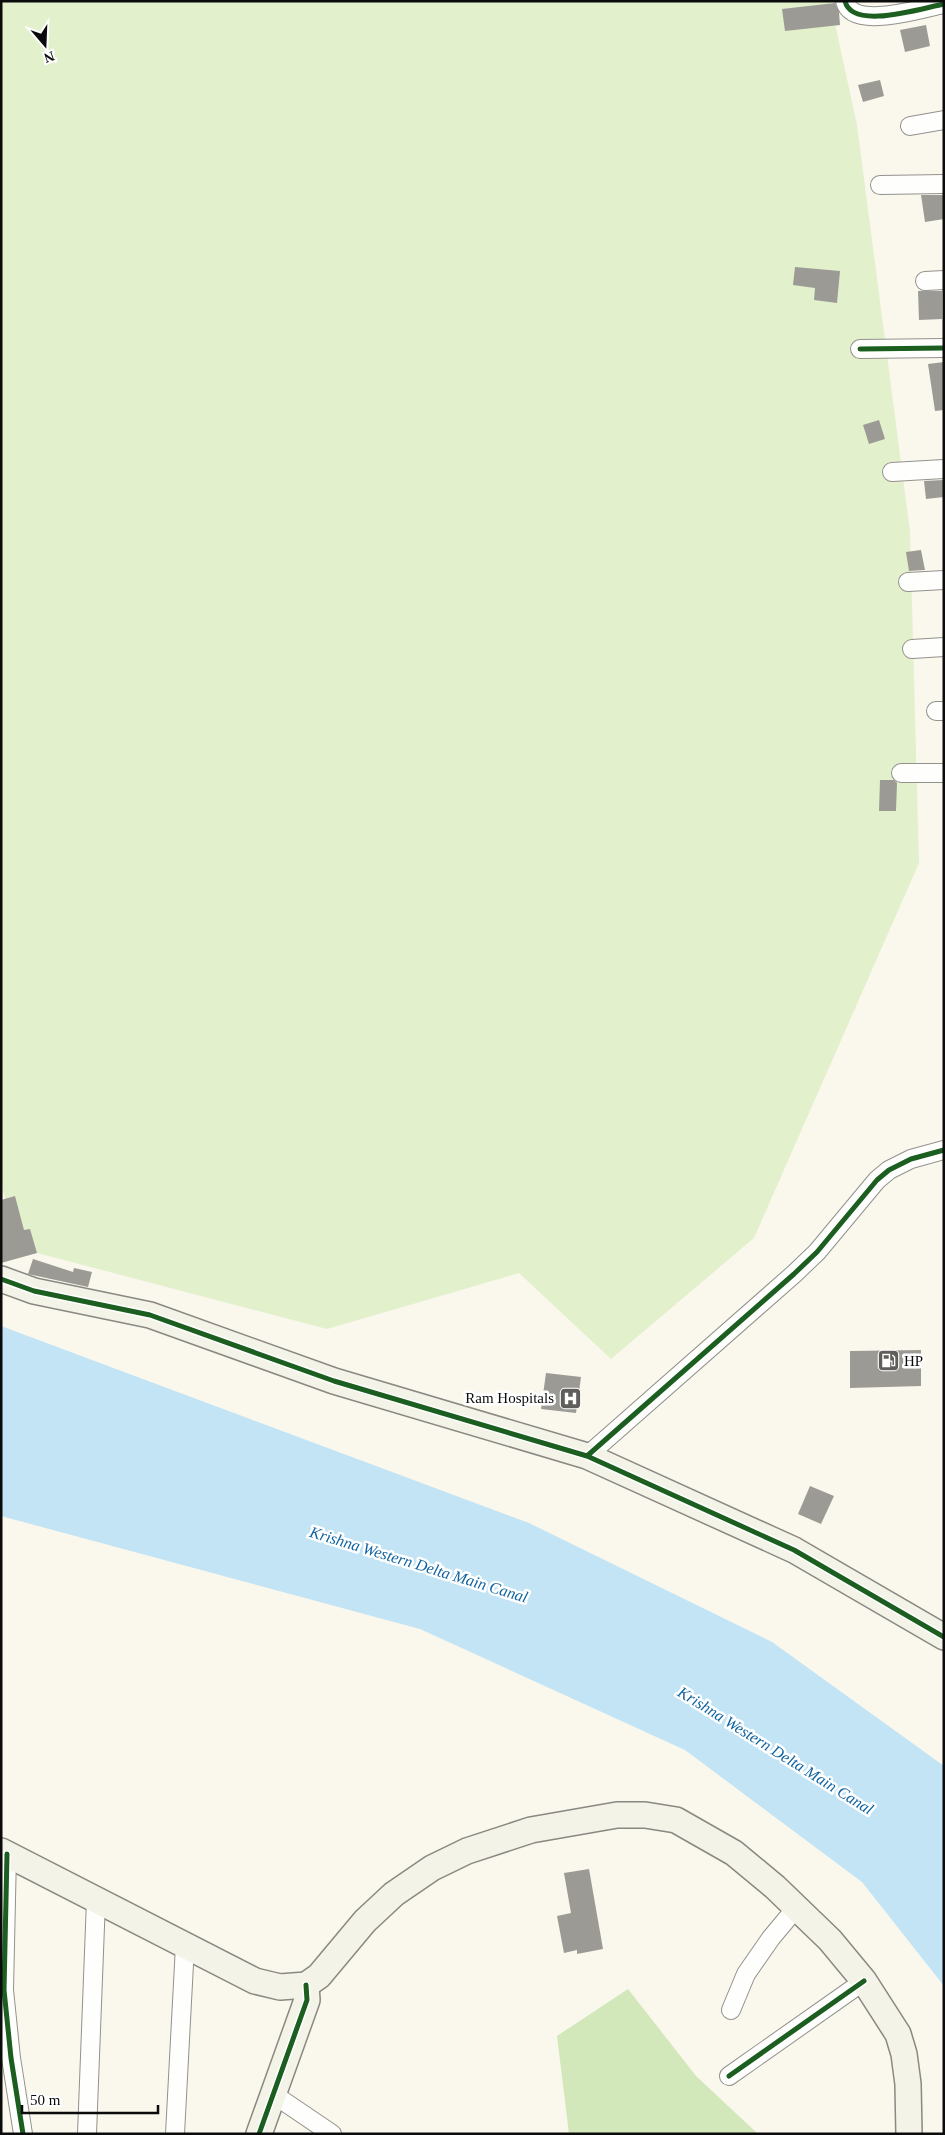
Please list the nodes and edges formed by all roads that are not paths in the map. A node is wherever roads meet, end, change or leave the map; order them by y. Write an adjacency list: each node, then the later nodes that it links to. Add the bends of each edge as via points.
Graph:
1 (845, 1): 2 (street, via 855,14 873,17)
2 (944, 4)
3 (944, 120): 4 (street)
4 (910, 126)
5 (944, 184): 6 (street)
6 (880, 185)
7 (944, 280): 8 (street)
8 (925, 281)
9 (944, 348): 10 (street)
10 (860, 349)
11 (944, 469): 12 (street)
12 (892, 472)
13 (944, 580): 14 (street)
14 (908, 582)
15 (944, 647): 16 (street)
16 (912, 649)
17 (901, 773): 18 (street)
18 (944, 773)
19 (944, 1150): 21 (street, via 911,1159 877,1180 811,1258)
20 (1, 1280): 21 (main road, via 34,1291 150,1315 334,1380)
21 (587, 1456): 22 (main road, via 794,1550)
22 (944, 1637)
23 (4, 1852): 24 (main road); 32 (street, via 4,1990)
24 (96, 1900): 26 (main road); 33 (street)
25 (796, 1908): 27 (main road, via 830,1940); 28 (main road, via 734,1853 676,1820 617,1815 577,1821 531,1830 476,1848 432,1868 394,1894 365,1921 319,1976); 29 (street, via 746,1974)
26 (186, 1945): 28 (main road, via 255,1981 280,1987); 34 (street)
27 (864, 1981): 30 (street); 37 (main road, via 898,2034 904,2054)
28 (306, 1985): 31 (main road, via 307,2000)
29 (731, 2010)
30 (729, 2076)
31 (273, 2094): 35 (main road); 36 (street)
32 (23, 2134)
33 (87, 2134)
34 (175, 2134)
35 (259, 2134)
36 (332, 2134)
37 (909, 2134)

